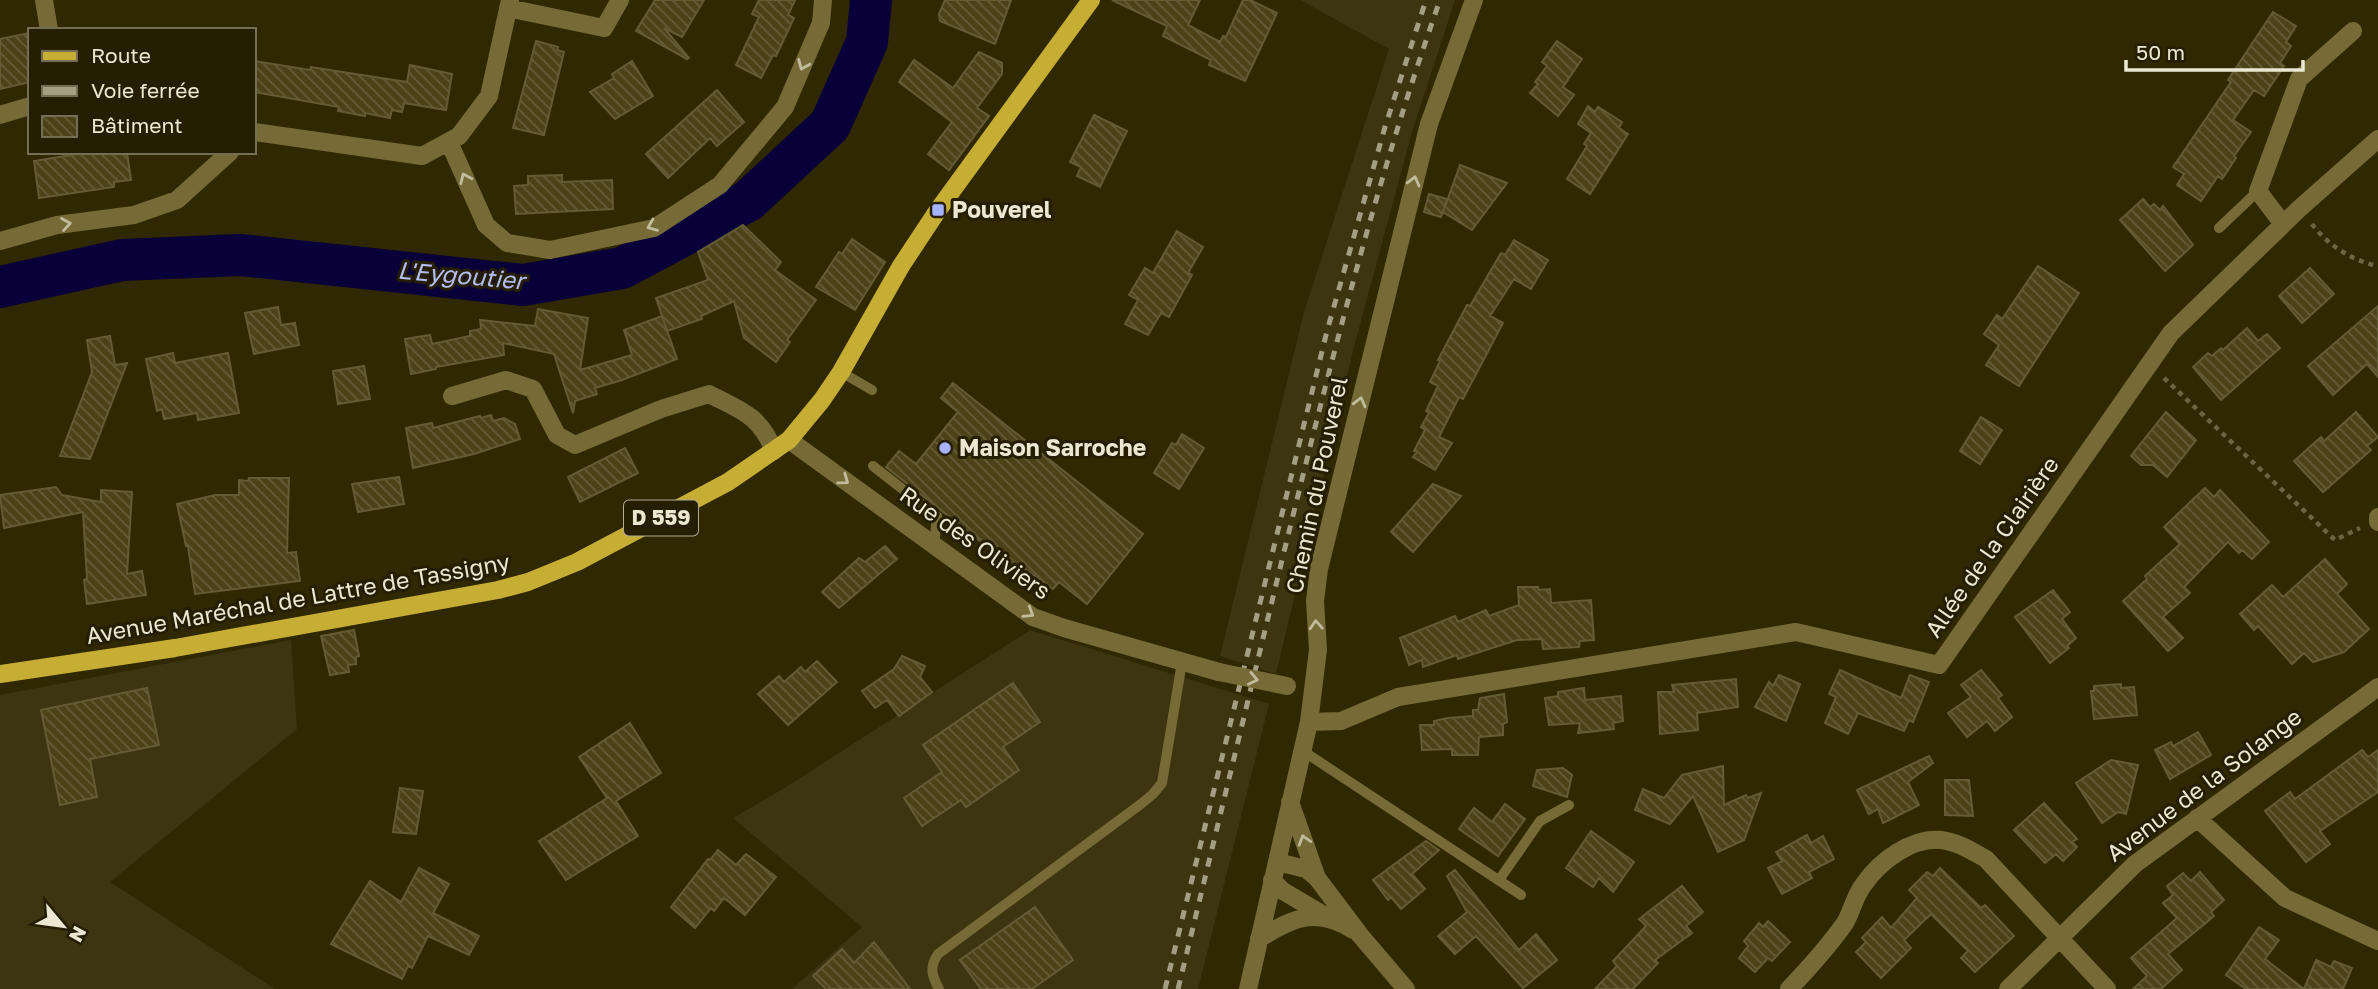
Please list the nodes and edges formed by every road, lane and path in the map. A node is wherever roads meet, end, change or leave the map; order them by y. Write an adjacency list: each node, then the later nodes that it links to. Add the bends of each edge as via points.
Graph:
1 (44, 0): 7 (street)
2 (620, 0): 6 (street, via 604,29)
3 (823, 0): 13 (street, one-way to 13, via 821,23 785,107 720,185 654,228 550,250 507,243 486,225)
4 (1091, 0): 22 (main road, Avenue Maréchal de Lattre de Tassigny / D 559, via 938,210)
5 (1474, 0): 33 (street, Chemin du Pouverel, one-way to 5, via 1318,650 1315,601 1319,569 1429,124)
6 (509, 4): 13 (street, via 489,96 459,136)
7 (48, 28)
8 (2353, 32): 15 (street, via 2299,79)
9 (28, 107): 10 (street)
10 (0, 115)
11 (256, 132): 13 (street, via 422,156)
12 (2378, 139): 16 (street, Allée de la Clairière)
13 (449, 142)
14 (228, 154): 19 (street, one-way to 14, via 57,225 134,215 177,200)
15 (2258, 191): 17 (street); 18 (lane)
16 (2300, 208): 17 (street, Allée de la Clairière); 20 (path, via 2321,236)
17 (2283, 224): 21 (street, Allée de la Clairière, via 2171,333)
18 (2218, 228)
19 (0, 241)
20 (2378, 266)
21 (2149, 364): 28 (path, via 2335,540); 34 (street, Allée de la Clairière, via 1939,665 1796,632 1398,697 1341,720)
22 (841, 372): 23 (lane); 25 (main road, Avenue Maréchal de Lattre de Tassigny / D 559)
23 (872, 390)
24 (452, 396): 26 (street, via 506,380 533,389 557,435 575,445 709,394 758,422)
25 (789, 440): 26 (main road, Avenue Maréchal de Lattre de Tassigny / D 559); 29 (street, Rue des Oliviers, one-way to 29)
26 (774, 451): 31 (main road, Avenue Maréchal de Lattre de Tassigny / D 559, via 728,482 577,562 528,582 175,648)
27 (873, 466): 29 (lane, via 937,516)
28 (2378, 519)
29 (934, 546): 30 (street, Rue des Oliviers, one-way to 30, via 1033,617)
30 (1182, 662): 33 (street, Rue des Oliviers, one-way to 33, bridge); 49 (lane, via 1162,783 1141,804 938,954 932,970)
31 (0, 674)
32 (2378, 687): 38 (street, Avenue de la Solange)
33 (1312, 692): 34 (street, Chemin du Pouverel)
34 (1309, 722): 35 (street, Chemin du Pouverel)
35 (1303, 751): 36 (street, Chemin du Pouverel); 42 (lane)
36 (1290, 802): 39 (street, Chemin du Pouverel); 40 (street, one-way to 36)
37 (1569, 805): 42 (lane, via 1540,821)
38 (2197, 818): 46 (street, Avenue de la Solange, via 2135,864); 48 (street, via 2285,898)
39 (1277, 862): 40 (street, via 1306,869); 41 (street, Chemin du Pouverel)
40 (1317, 878): 45 (street)
41 (1272, 880): 44 (street); 47 (street, Chemin du Pouverel)
42 (1499, 880): 43 (lane)
43 (1521, 895)
44 (1327, 917): 45 (street); 47 (street, via 1297,919)
45 (1360, 935): 51 (street)
46 (2059, 938): 52 (street, via 1986,859 1965,846 1940,840 1918,844 1887,860 1863,884 1823,954); 53 (street, Avenue de la Solange); 54 (street)
47 (1259, 939): 50 (street, Chemin du Pouverel)
48 (2378, 941)
49 (939, 989)
50 (1248, 989)
51 (1406, 989)
52 (1789, 989)
53 (2008, 989)
54 (2107, 989)

